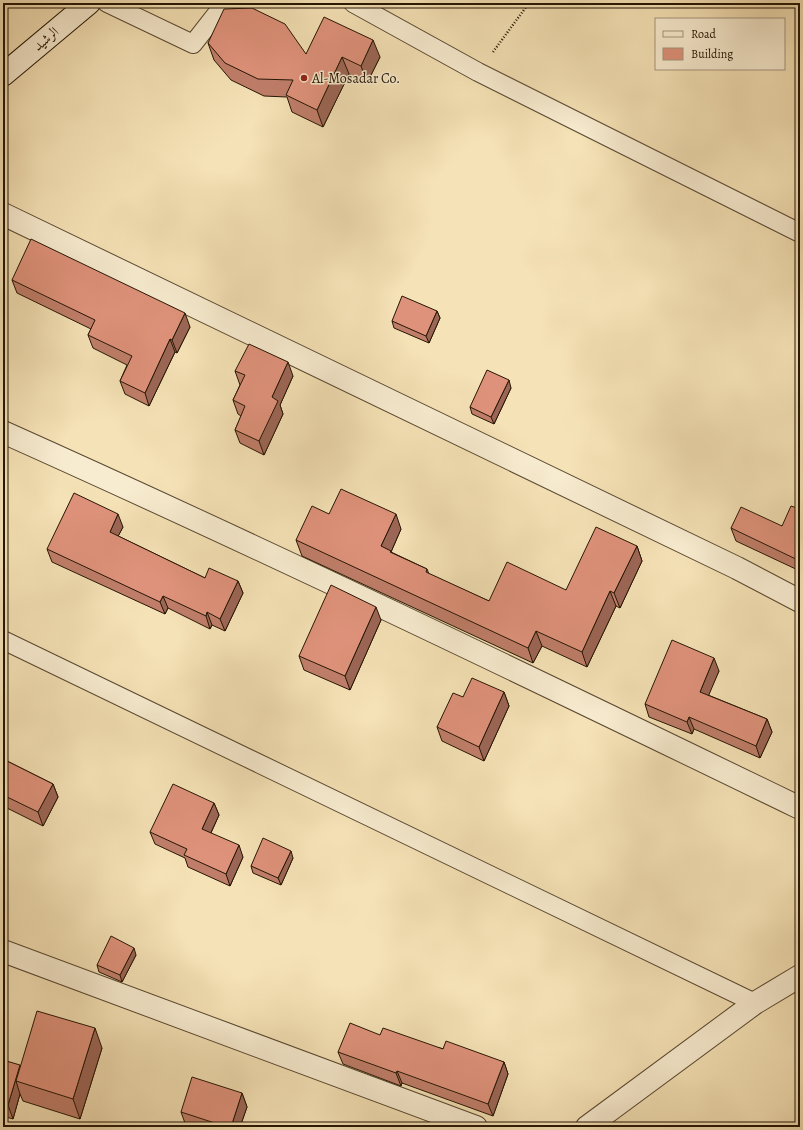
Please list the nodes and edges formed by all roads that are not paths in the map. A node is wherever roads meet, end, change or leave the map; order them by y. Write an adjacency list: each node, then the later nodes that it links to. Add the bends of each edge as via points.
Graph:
1 (89, 3): 5 (street, الرشيد)
2 (107, 3): 3 (lane, via 193,44)
3 (225, 3)
4 (354, 3): 7 (lane, via 478,72)
5 (3, 75)
6 (3, 214): 9 (street)
7 (800, 233)
8 (3, 432): 11 (street, via 494,659)
9 (800, 601)
10 (3, 640): 14 (lane)
11 (800, 808)
12 (3, 950): 15 (street)
13 (800, 976): 14 (street)
14 (755, 1003): 16 (street)
15 (476, 1127)
16 (587, 1127)

